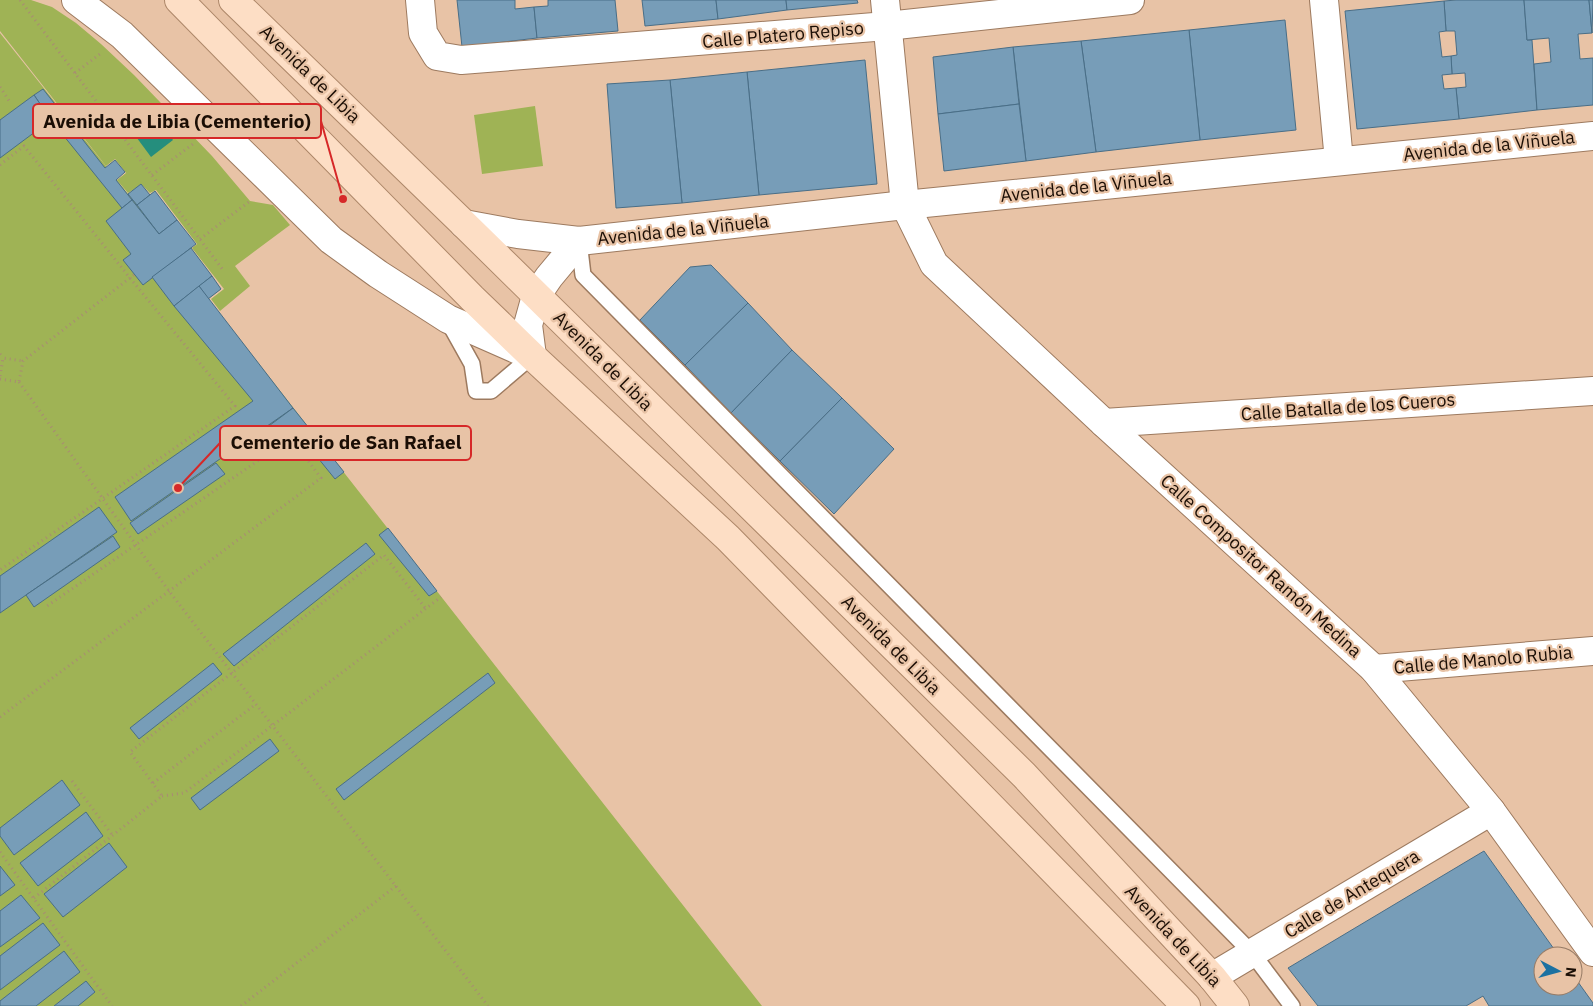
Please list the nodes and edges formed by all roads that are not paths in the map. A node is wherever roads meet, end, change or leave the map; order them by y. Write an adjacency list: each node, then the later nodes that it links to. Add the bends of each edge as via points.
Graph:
1 (76, 0): 14 (street, via 122,35 331,240)
2 (180, 0): 15 (main road)
3 (233, 0): 11 (main road, Avenida de Libia)
4 (420, 0): 7 (street, Calle Platero Repiso, via 423,32 437,56 461,60)
5 (1130, 0): 7 (street, Calle Platero Repiso)
6 (1324, 0): 9 (street)
7 (886, 13): 10 (street)
8 (1593, 136): 9 (street, Avenida de la Viñuela)
9 (1339, 161): 10 (street, Avenida de la Viñuela)
10 (905, 205): 12 (street, Avenida de la Viñuela); 17 (street, Calle Compositor Ramón Medina, via 934,264)
11 (464, 224): 12 (street, Avenida de la Viñuela); 13 (main road, Avenida de Libia)
12 (579, 241): 13 (street, Avenida de la Viñuela); 22 (lane, via 582,275)
13 (536, 296): 15 (street, Avenida de Libia, via 528,325); 23 (main road, Avenida de Libia, via 1024,776)
14 (448, 319): 15 (street); 15 (lane, via 472,364 476,391 492,392)
15 (532, 356): 24 (main road, via 728,538)
16 (1593, 391): 17 (street, Calle Batalla de los Cueros)
17 (1104, 423): 19 (street, Calle Compositor Ramón Medina)
18 (1593, 651): 19 (street, Calle de Manolo Rubia)
19 (1374, 669): 20 (street, Calle Compositor Ramón Medina)
20 (1491, 811): 21 (street, Calle Compositor Ramón Medina); 22 (street, Calle de Antequera)
21 (1593, 952)
22 (1252, 953): 23 (street, Calle de Antequera); 26 (lane)
23 (1212, 977): 25 (main road, Avenida de Libia)
24 (1186, 1006)
25 (1235, 1006)
26 (1292, 1006)

